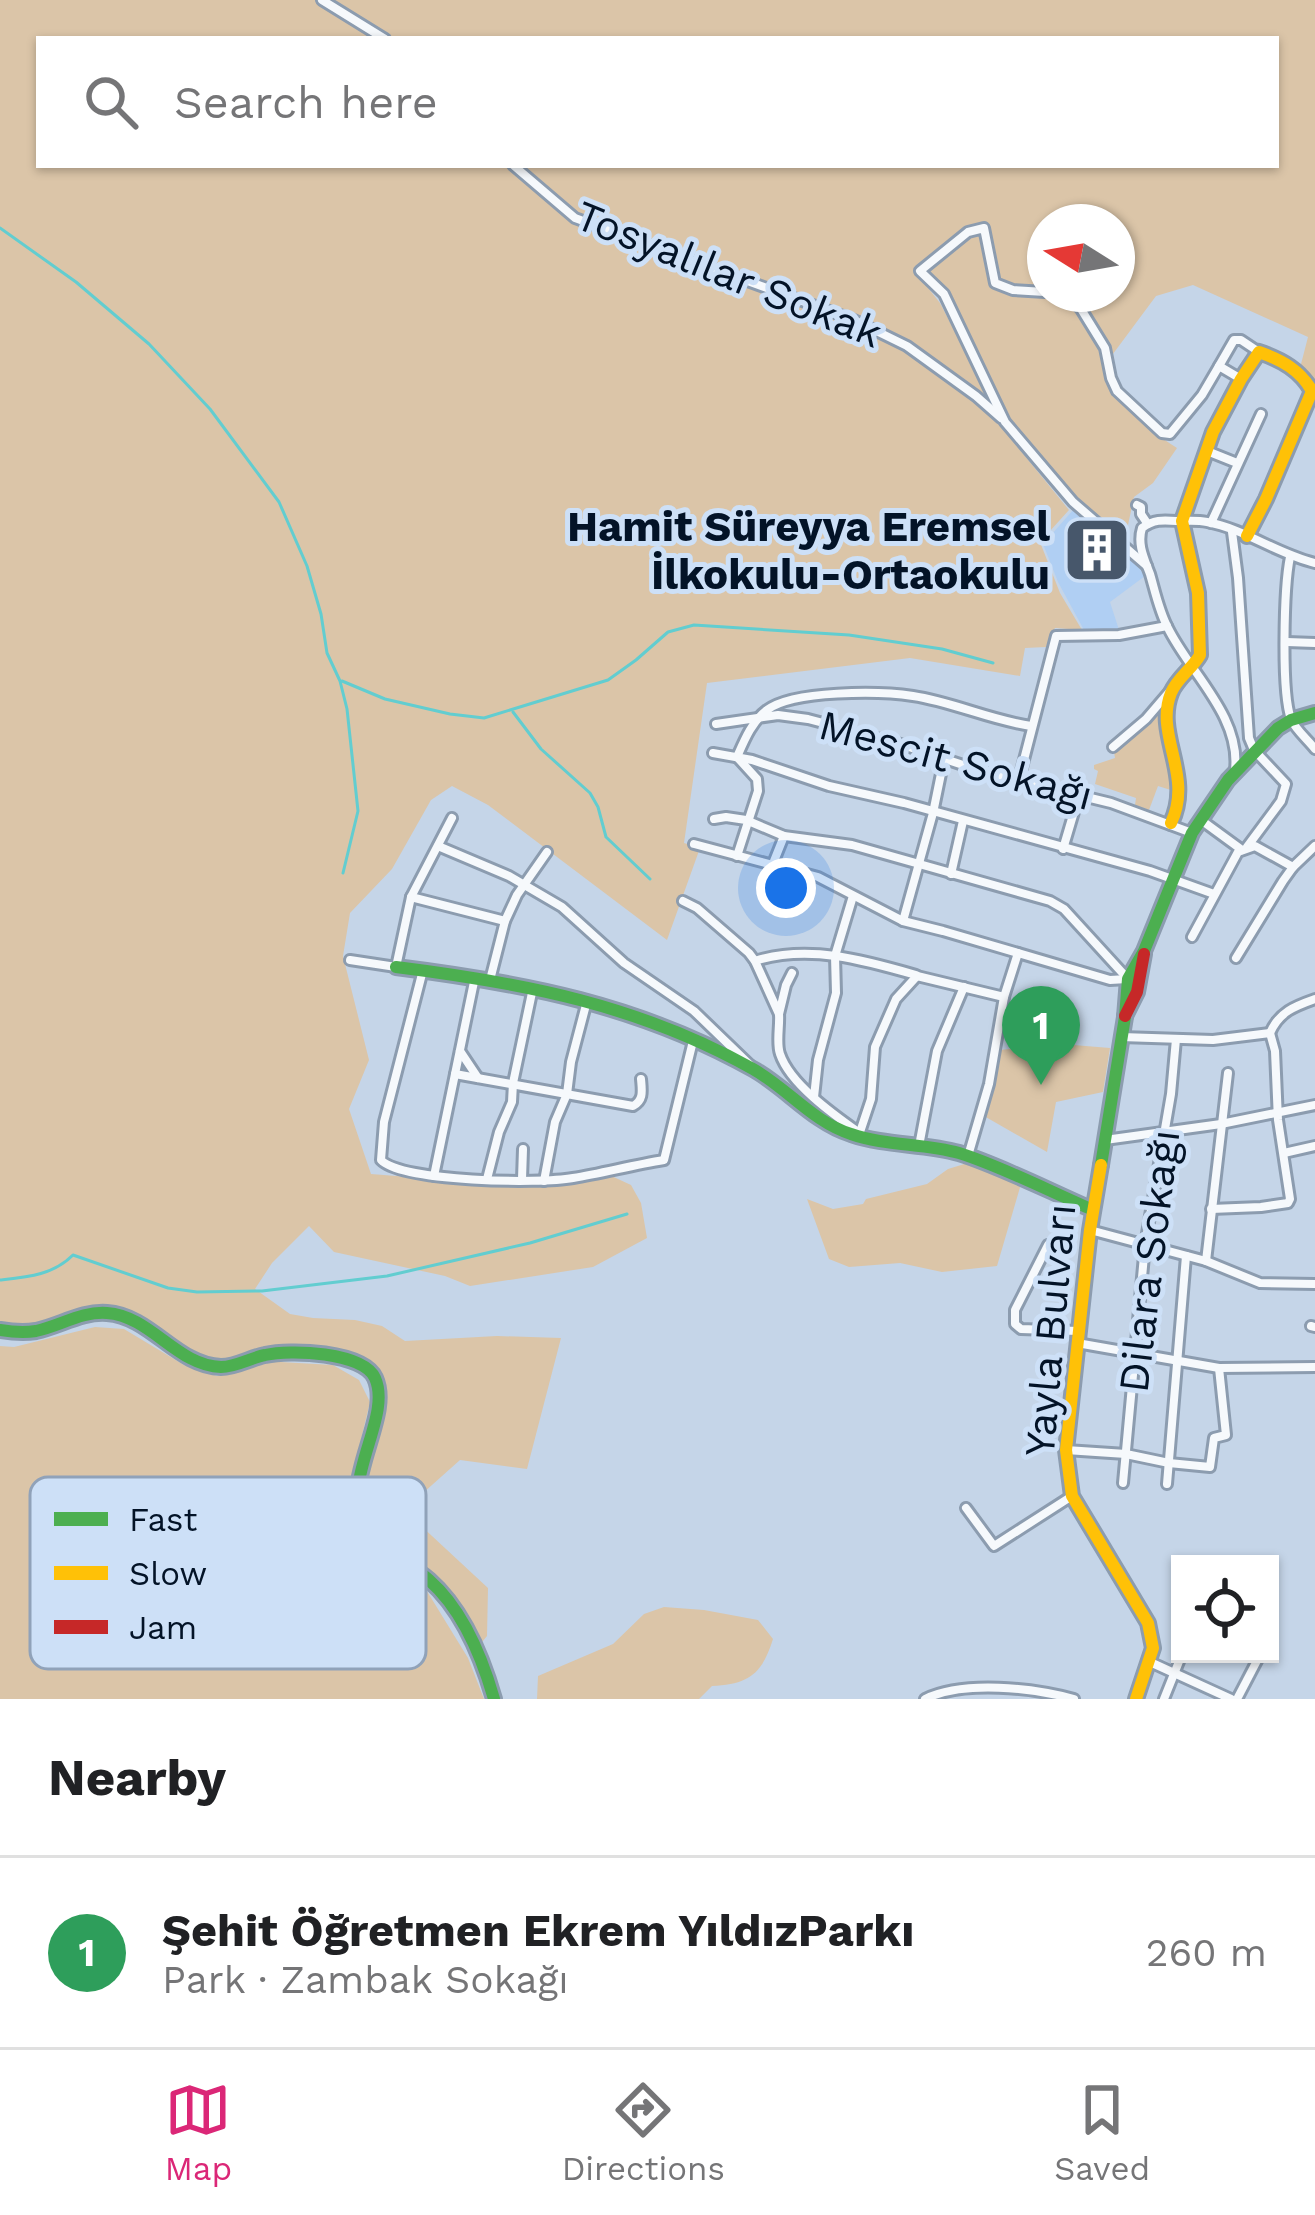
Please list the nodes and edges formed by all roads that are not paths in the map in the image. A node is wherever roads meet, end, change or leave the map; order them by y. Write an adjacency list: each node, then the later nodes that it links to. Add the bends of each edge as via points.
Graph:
1 (322, 0): 2 (street)
2 (380, 36)
3 (517, 168): 10 (street, Tosyalılar Sokak, via 575,218 907,346)
4 (1027, 291): 10 (street, via 995,283 984,228 920,271 944,294)
5 (1083, 312): 7 (street, via 1105,348 1117,391 1162,433 1170,434)
6 (1259, 352): 7 (street, via 1234,340); 8 (main road); 18 (main road, via 1282,360 1312,391)
7 (1219, 366): 8 (street)
8 (1240, 379): 11 (main road)
9 (1261, 414): 12 (street)
10 (1005, 422): 21 (street, via 1073,502)
11 (1207, 451): 12 (street); 14 (main road)
12 (1237, 463): 16 (street)
13 (1137, 505): 15 (street)
14 (1182, 521): 15 (street); 16 (street); 25 (main road, via 1198,593 1200,655)
15 (1148, 523): 21 (street, via 1139,536)
16 (1211, 523): 17 (street)
17 (1232, 530): 18 (street); 34 (street)
18 (1247, 536): 19 (street)
19 (1290, 556): 20 (street); 23 (street)
20 (1315, 562)
21 (1147, 566): 22 (street)
22 (1167, 626): 25 (street); 31 (street, via 1056,636)
23 (1286, 642): 24 (street); 29 (street)
24 (1315, 644)
25 (1192, 667): 26 (main road); 38 (street, via 1228,726)
26 (1175, 685): 32 (street); 46 (main road, via 1169,713 1181,794)
27 (1315, 713): 29 (main road, Yayla Bulvarı)
28 (759, 718): 30 (street, Mescit Sokağı); 31 (street, via 783,700 808,695 892,694); 36 (street); 37 (street, Mescit Sokağı, via 808,719)
29 (1292, 720): 33 (street); 34 (main road, Yayla Bulvarı)
30 (716, 724)
31 (1031, 726): 39 (street)
32 (1113, 747)
33 (1315, 749)
34 (1254, 750): 38 (main road, Yayla Bulvarı); 53 (street, via 1286,788)
35 (712, 753): 36 (street)
36 (737, 757): 41 (street); 44 (street, via 757,779)
37 (944, 759): 39 (street, Mescit Sokağı); 41 (street)
38 (1235, 770): 47 (main road, Yayla Bulvarı)
39 (1019, 779): 40 (street, Mescit Sokağı)
40 (1079, 795): 46 (street, Mescit Sokağı); 52 (street)
41 (933, 813): 45 (street); 56 (street)
42 (452, 818): 50 (street)
43 (714, 819): 44 (street)
44 (746, 820): 48 (street); 55 (street)
45 (963, 821): 52 (street); 59 (street)
46 (1171, 823): 47 (street, Mescit Sokağı)
47 (1196, 826): 53 (street, Mescit Sokağı); 60 (main road, Yayla Bulvarı)
48 (784, 836): 56 (street); 57 (street)
49 (694, 844): 55 (street)
50 (438, 846): 61 (street); 64 (street)
51 (1315, 846): 58 (street)
52 (1063, 849): 60 (street)
53 (1245, 849): 58 (street, Mescit Sokağı, via 1255,846); 62 (street)
54 (547, 852): 61 (street)
55 (736, 856): 57 (street)
56 (919, 865): 59 (street); 67 (street)
57 (772, 866): 63 (street)
58 (1293, 867): 72 (street)
59 (952, 874): 80 (street, via 1064,909)
60 (1173, 878): 62 (street); 69 (main road, Yayla Bulvarı)
61 (525, 884): 66 (street); 94 (street, via 694,1011)
62 (1214, 894): 68 (street)
63 (854, 896): 67 (street); 71 (street)
64 (411, 897): 66 (street); 75 (street)
65 (682, 901): 74 (street)
66 (505, 921): 81 (street)
67 (903, 922): 70 (street)
68 (1192, 937)
69 (1144, 951): 80 (main road, Yayla Bulvarı); 88 (main road, Yayla Bulvarı)
70 (1018, 953): 80 (street); 84 (street)
71 (835, 956): 74 (street); 79 (street); 101 (street, via 836,993)
72 (1236, 958)
73 (350, 960): 75 (street)
74 (755, 961): 87 (street)
75 (395, 967): 76 (main road)
76 (423, 970): 78 (main road); 113 (street, via 381,1160)
77 (792, 973): 87 (street)
78 (475, 976): 81 (main road); 93 (street)
79 (917, 976): 82 (street); 106 (street, via 896,999 875,1047)
80 (1128, 979): 88 (main road, Yayla Bulvarı)
81 (490, 980): 83 (main road)
82 (964, 986): 84 (street); 108 (street, via 937,1052)
83 (533, 988): 85 (main road); 99 (street)
84 (1004, 997): 112 (street)
85 (588, 999): 91 (main road); 100 (street)
86 (1315, 999): 89 (street, via 1292,1007)
87 (779, 1014): 101 (street, via 780,1056)
88 (1125, 1017): 90 (main road, Yayla Bulvarı)
89 (1270, 1033): 92 (street); 103 (street)
90 (1121, 1037): 92 (street); 107 (main road, Yayla Bulvarı)
91 (693, 1040): 94 (main road); 116 (street, via 664,1160)
92 (1175, 1040): 105 (street, Dilara Sokağı)
93 (460, 1050): 96 (street); 97 (street)
94 (755, 1070): 106 (main road)
95 (1228, 1073): 104 (street)
96 (454, 1074): 97 (street); 113 (street)
97 (478, 1078): 99 (street)
98 (641, 1079): 100 (street, via 642,1097 633,1106)
99 (513, 1083): 100 (street); 114 (street)
100 (567, 1094): 116 (street)
101 (814, 1097): 106 (street)
102 (1315, 1105): 103 (street)
103 (1278, 1113): 104 (street); 111 (street)
104 (1221, 1124): 105 (street); 117 (street)
105 (1165, 1132): 107 (street); 121 (street, Dilara Sokağı)
106 (859, 1135): 108 (main road)
107 (1103, 1140): 118 (main road, Yayla Bulvarı)
108 (919, 1146): 112 (main road)
109 (1315, 1146): 111 (street)
110 (523, 1149): 115 (street)
111 (1284, 1154): 117 (street, via 1288,1202)
112 (968, 1156): 118 (main road)
113 (434, 1176): 114 (street)
114 (487, 1179): 115 (street)
115 (522, 1180): 116 (street)
116 (544, 1180)
117 (1211, 1209): 123 (street)
118 (1093, 1210): 119 (main road, Yayla Bulvarı)
119 (1090, 1230): 121 (street); 126 (main road, Yayla Bulvarı)
120 (1048, 1245): 126 (street, via 1015,1324)
121 (1145, 1245): 122 (street); 127 (street, Dilara Sokağı)
122 (1186, 1256): 123 (street); 128 (street)
123 (1206, 1261): 124 (street, via 1260,1283)
124 (1315, 1284)
125 (0, 1330): 134 (main road, via 28,1332 110,1313 221,1368 278,1353 366,1366 379,1388)
126 (1078, 1337): 127 (street); 131 (main road, Yayla Bulvarı)
127 (1135, 1353): 128 (street); 132 (street, Dilara Sokağı)
128 (1177, 1361): 130 (street); 133 (street)
129 (1315, 1367): 130 (street)
130 (1219, 1368): 133 (street, via 1226,1435 1214,1438 1210,1467)
131 (1066, 1450): 132 (street); 137 (main road, Yayla Bulvarı)
132 (1126, 1454): 133 (street); 135 (street, Dilara Sokağı)
133 (1169, 1463): 136 (street)
134 (361, 1477)
135 (1123, 1483)
136 (1167, 1484)
137 (1072, 1496): 138 (street, via 994,1546); 140 (main road, Yayla Bulvarı, via 1148,1623)
138 (966, 1508)
139 (426, 1577): 145 (main road, via 479,1657)
140 (1150, 1662): 143 (street); 148 (main road)
141 (1178, 1663): 143 (street)
142 (1255, 1663): 151 (street)
143 (1174, 1672): 144 (street); 149 (street)
144 (1201, 1685): 150 (street); 151 (street)
145 (494, 1699)
146 (925, 1699): 147 (street, via 989,1688)
147 (1074, 1699)
148 (1134, 1699)
149 (1164, 1699)
150 (1195, 1699)
151 (1234, 1699)

